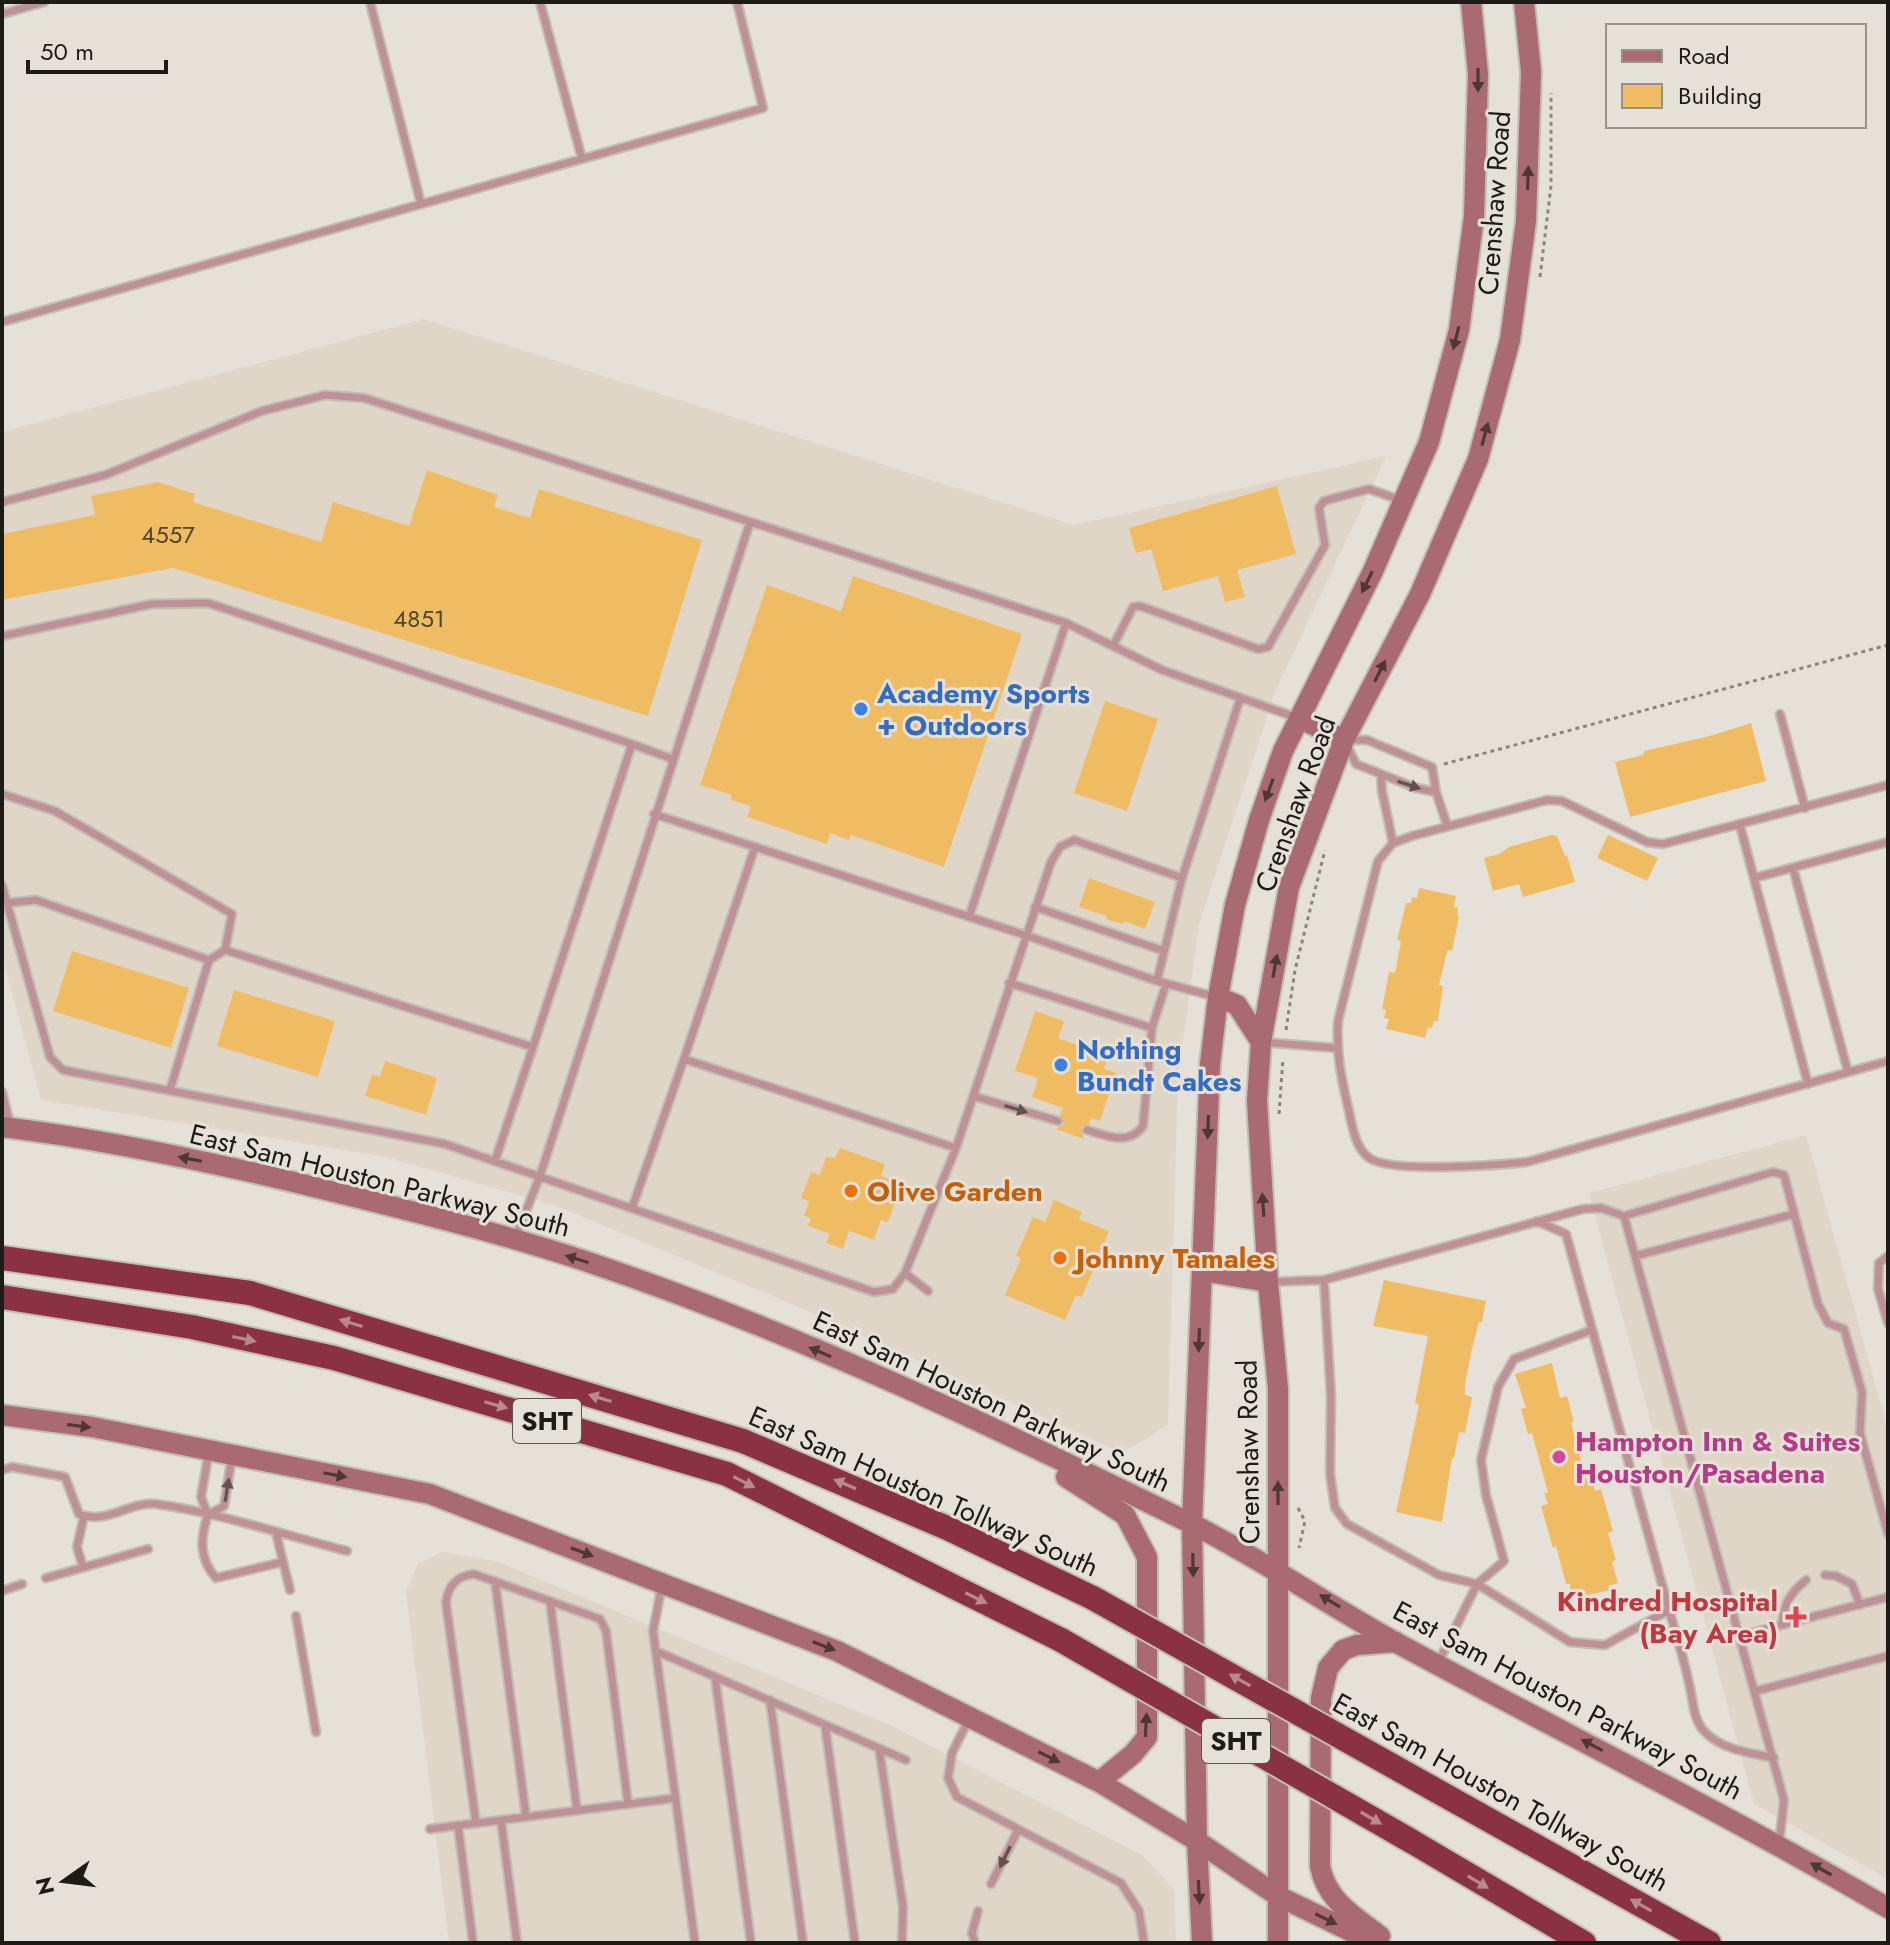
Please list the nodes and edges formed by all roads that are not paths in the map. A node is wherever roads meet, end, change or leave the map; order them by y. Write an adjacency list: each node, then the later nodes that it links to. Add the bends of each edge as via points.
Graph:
1 (44, 2): 7 (lane)
2 (370, 2): 9 (lane)
3 (540, 2): 8 (lane)
4 (737, 2): 8 (lane, via 763,108)
5 (1471, 2): 11 (main road, Crenshaw Road, one-way to 11, via 1478,74 1474,216 1459,330 1429,442)
6 (1524, 2): 20 (main road, Crenshaw Road, one-way to 6, via 1420,594 1478,459 1510,340 1527,206 1531,72)
7 (2, 14)
8 (582, 159): 9 (lane)
9 (421, 204): 10 (lane)
10 (2, 322)
11 (1403, 501): 16 (lane, via 1369,489 1324,501 1319,508 1325,545 1268,647 1258,649 1140,606 1133,607); 19 (main road, Crenshaw Road, one-way to 19)
12 (2, 502): 13 (lane, via 105,475 262,411 325,395 364,398)
13 (750, 522): 14 (lane); 22 (lane)
14 (1066, 623): 16 (lane); 40 (lane)
15 (2, 636): 21 (lane, via 152,604 208,603)
16 (1114, 644): 17 (lane, via 1162,670)
17 (1240, 699): 19 (lane); 35 (lane)
18 (1780, 714): 27 (lane)
19 (1299, 718): 20 (main road); 48 (main road, Crenshaw Road, one-way to 48, via 1259,820 1235,905)
20 (1344, 740): 23 (lane, via 1356,764); 25 (lane, via 1367,740 1432,767); 50 (main road, Crenshaw Road, one-way to 20, via 1289,887)
21 (632, 744): 22 (lane); 51 (lane)
22 (672, 759): 28 (lane)
23 (1381, 775): 25 (lane, one-way to 25); 32 (lane)
24 (1888, 785): 27 (lane)
25 (1436, 792): 29 (lane)
26 (2, 794): 42 (lane, via 55,811 232,914)
27 (1805, 808): 30 (lane)
28 (654, 814): 33 (lane); 65 (lane)
29 (1447, 825): 30 (lane, via 1547,800 1562,801 1647,842 1663,844); 32 (lane)
30 (1740, 825): 36 (lane)
31 (1888, 842): 34 (lane)
32 (1393, 843): 52 (lane, via 1378,861)
33 (755, 847): 40 (lane); 53 (lane)
34 (1793, 868): 36 (lane); 55 (lane)
35 (1182, 878): 39 (lane, via 1074,840 1060,847 1051,862); 43 (lane)
36 (1754, 878): 56 (lane)
37 (2, 885): 38 (lane)
38 (7, 903): 44 (lane, via 36,900); 57 (lane, via 50,1057 63,1070)
39 (1035, 907): 41 (lane); 43 (lane)
40 (969, 917): 41 (lane)
41 (1025, 935): 45 (lane); 46 (lane)
42 (225, 950): 44 (lane); 51 (lane)
43 (1164, 951): 45 (lane)
44 (209, 960): 57 (lane)
45 (1157, 981): 47 (lane)
46 (1009, 983): 49 (lane); 59 (lane)
47 (1166, 984): 48 (lane); 49 (lane)
48 (1218, 997): 50 (main road, via 1237,1005); 75 (main road, Crenshaw Road, one-way to 75, via 1210,1064)
49 (1152, 1028): 62 (lane, via 1143,1126 1119,1139)
50 (1261, 1042): 52 (lane); 78 (main road, Crenshaw Road, one-way to 50, via 1257,1101)
51 (533, 1047): 64 (lane)
52 (1336, 1048): 56 (lane, via 1359,1148 1370,1160 1390,1166 1527,1162)
53 (684, 1059): 63 (lane); 66 (lane)
54 (1888, 1061): 55 (lane)
55 (1848, 1072): 56 (lane)
56 (1808, 1084)
57 (170, 1090): 64 (lane, via 445,1144)
58 (2, 1092): 61 (lane)
59 (973, 1096): 60 (lane, one-way to 60); 63 (lane)
60 (1058, 1121)
61 (7, 1128): 70 (main road, East Sam Houston Parkway South, one-way to 61, via 235,1168)
62 (1087, 1130)
63 (956, 1148): 76 (lane)
64 (495, 1161): 65 (lane)
65 (540, 1176): 66 (lane); 70 (lane)
66 (632, 1208): 76 (lane, via 874,1292 893,1289)
67 (1794, 1214): 68 (lane, via 1784,1175 1773,1172); 72 (lane); 95 (lane, via 1818,1304 1828,1323 1844,1329 1859,1380 1860,1433)
68 (1624, 1216): 69 (lane, via 1601,1208 1583,1209); 72 (lane)
69 (1536, 1221): 77 (lane); 85 (lane, via 1566,1234)
70 (514, 1240): 87 (main road, East Sam Houston Parkway South, one-way to 70, via 743,1319)
71 (2, 1245): 80 (highway)
72 (1635, 1256): 116 (lane)
73 (1888, 1256): 83 (lane, via 1879,1263 1878,1289)
74 (2, 1258): 80 (highway, East Sam Houston Tollway South / SHT)
75 (1202, 1271): 78 (main road); 93 (main road, Crenshaw Road, one-way to 93)
76 (905, 1273): 79 (lane)
77 (1324, 1280): 78 (lane); 107 (lane, via 1335,1508 1347,1524 1439,1575)
78 (1268, 1282): 100 (main road, Crenshaw Road, one-way to 78, via 1278,1389)
79 (928, 1291)
80 (250, 1293): 160 (highway, East Sam Houston Tollway South / SHT, one-way to 80, bridge, via 1093,1598 947,1528 743,1441)
81 (2, 1297): 84 (highway, SHT)
82 (2, 1313): 84 (highway)
83 (1888, 1323)
84 (192, 1327): 159 (highway, SHT, one-way to 159, bridge, via 334,1358 727,1474 1061,1640)
85 (1592, 1330): 107 (lane, via 1514,1359 1498,1387 1481,1460 1504,1561); 113 (lane)
86 (2, 1415): 88 (main road, one-way to 88)
87 (998, 1432): 93 (main road, East Sam Houston Parkway South); 130 (main road, one-way to 87, via 1147,1737 1147,1557 1125,1515)
88 (209, 1450): 89 (main road); 91 (lane, via 201,1497)
89 (232, 1455): 91 (lane, one-way to 89, via 224,1506); 106 (main road, one-way to 106, via 430,1494)
90 (2, 1470): 92 (lane, via 12,1467 65,1477)
91 (208, 1515): 92 (lane, via 151,1503 92,1519); 94 (lane); 98 (lane, via 201,1537 206,1567 216,1578)
92 (84, 1516): 99 (lane, via 77,1547)
93 (1192, 1524): 100 (main road, East Sam Houston Parkway South); 140 (main road, Crenshaw Road, one-way to 140)
94 (276, 1533): 97 (lane); 98 (lane)
95 (1888, 1534)
96 (148, 1549): 99 (lane)
97 (347, 1551)
98 (283, 1562): 108 (lane)
99 (83, 1567): 102 (lane)
100 (1279, 1571): 117 (main road, East Sam Houston Parkway South, one-way to 100); 143 (main road, Crenshaw Road)
101 (1825, 1575): 112 (lane, via 1852,1584)
102 (46, 1578)
103 (1806, 1580): 115 (lane, via 1784,1606)
104 (495, 1581): 111 (lane); 134 (lane); 136 (lane, via 462,1575 446,1603)
105 (22, 1584): 109 (lane)
106 (663, 1584): 118 (lane, via 653,1631); 124 (main road, one-way to 124, via 837,1651)
107 (1477, 1584): 113 (lane, via 1570,1642 1605,1645); 120 (lane)
108 (290, 1590)
109 (2, 1591)
110 (1888, 1597): 112 (lane)
111 (550, 1601): 132 (lane, via 600,1619 606,1631); 133 (lane)
112 (1860, 1605): 115 (lane)
113 (1669, 1610): 128 (lane, via 1703,1730 1722,1744)
114 (296, 1616): 126 (lane)
115 (1782, 1625): 116 (lane)
116 (1740, 1636): 122 (lane)
117 (1396, 1642): 120 (main road, East Sam Houston Parkway South); 158 (main road, via 1343,1650 1328,1668 1321,1698 1323,1883 1336,1901)
118 (656, 1651): 121 (lane); 131 (lane)
119 (1888, 1656): 122 (lane)
120 (1438, 1663): 141 (main road, East Sam Houston Parkway South, one-way to 120)
121 (715, 1677): 123 (lane); 149 (lane)
122 (1756, 1691): 128 (lane)
123 (770, 1700): 125 (lane); 150 (lane)
124 (970, 1717): 130 (main road, one-way to 130); 139 (lane, via 952,1753 948,1778 957,1797)
125 (825, 1725): 127 (lane); 151 (lane)
126 (316, 1732)
127 (879, 1748): 129 (lane); 152 (lane, via 903,1907)
128 (1774, 1758): 141 (lane, via 1784,1800)
129 (906, 1760)
130 (1099, 1782): 140 (main road)
131 (676, 1798): 132 (lane); 148 (lane)
132 (628, 1804): 133 (lane)
133 (577, 1810): 134 (lane)
134 (526, 1816): 135 (lane)
135 (501, 1820): 136 (lane); 147 (lane)
136 (476, 1823): 137 (lane)
137 (458, 1825): 138 (lane); 146 (lane)
138 (430, 1829)
139 (1018, 1830): 142 (lane, one-way to 142); 154 (lane, via 1121,1883 1139,1911)
140 (1197, 1841): 143 (main road); 155 (main road, Crenshaw Road, one-way to 155)
141 (1779, 1845): 144 (main road, East Sam Houston Parkway South, one-way to 141)
142 (991, 1884)
143 (1278, 1896): 156 (main road, Crenshaw Road); 157 (main road, one-way to 157)
144 (1888, 1908)
145 (978, 1911): 153 (lane)
146 (473, 1943)
147 (517, 1943)
148 (695, 1943)
149 (751, 1943)
150 (803, 1943)
151 (855, 1943)
152 (902, 1943)
153 (975, 1943)
154 (1144, 1943)
155 (1202, 1943)
156 (1278, 1943)
157 (1375, 1943)
158 (1388, 1943)
159 (1584, 1943)
160 (1709, 1943)

